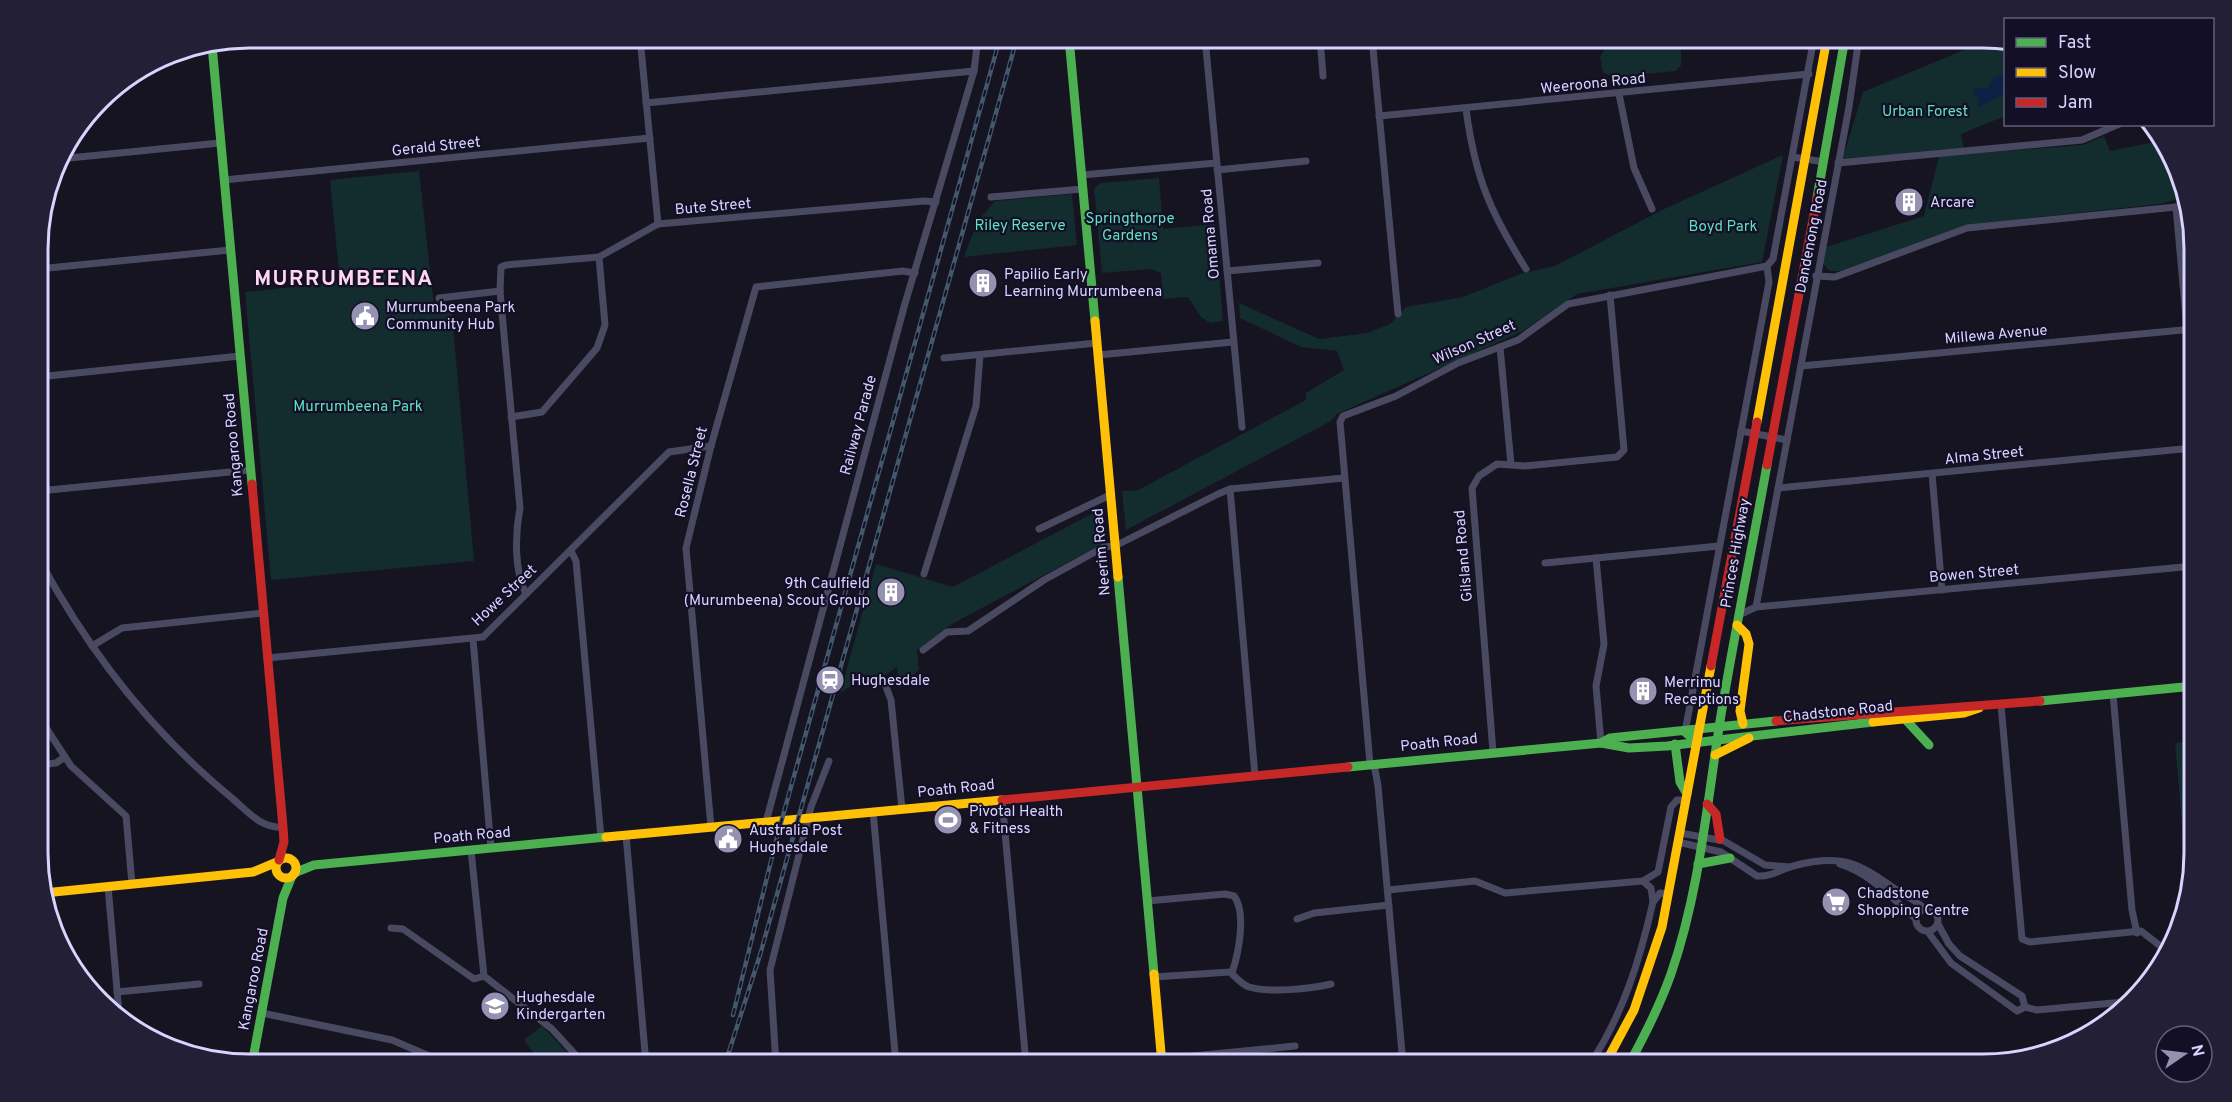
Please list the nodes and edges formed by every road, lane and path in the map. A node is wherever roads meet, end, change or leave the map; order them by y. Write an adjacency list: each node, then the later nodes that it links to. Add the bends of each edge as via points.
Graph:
1 (641, 48): 16 (street)
2 (977, 48): 12 (street, Railway Parade)
3 (1070, 48): 29 (main road, Neerim Road)
4 (1206, 48): 28 (street, Omama Road)
5 (1321, 48): 14 (street)
6 (1373, 48): 18 (street)
7 (1813, 48): 13 (street)
8 (1825, 48): 24 (main road, Princes Highway)
9 (1844, 48): 26 (main road, Princes Highway)
10 (1857, 48): 27 (street, Dandenong Road)
11 (213, 52): 21 (main road, Kangaroo Road)
12 (974, 71): 16 (street); 33 (street, Railway Parade)
13 (1809, 74): 15 (street, Weeroona Road); 22 (street)
14 (1323, 76)
15 (1619, 94): 17 (street, Weeroona Road); 35 (street, via 1634,168)
16 (646, 103): 20 (street)
17 (1466, 109): 18 (street, Weeroona Road); 42 (street, via 1472,154 1482,188 1496,222)
18 (1379, 116): 50 (street)
19 (2114, 126): 27 (street, via 2082,140)
20 (650, 138): 30 (street, Gerald Street); 36 (street)
21 (220, 143): 23 (street); 30 (main road, Kangaroo Road)
22 (1792, 157): 24 (street, Dandenong Road); 40 (street, via 1773,259)
23 (70, 158)
24 (1806, 159): 26 (street, Dandenong Road); 64 (main road, Princes Highway)
25 (1306, 161): 28 (street)
26 (1824, 162): 65 (main road, Princes Highway)
27 (1838, 163): 45 (street, Dandenong Road)
28 (1217, 167): 29 (street); 43 (street, Omama Road)
29 (1082, 175): 31 (main road, Neerim Road)
30 (224, 180): 37 (main road, Kangaroo Road)
31 (1083, 189): 32 (street); 53 (main road, Neerim Road)
32 (991, 197)
33 (936, 202): 36 (street, Bute Street); 44 (street, Railway Parade)
34 (2176, 207): 45 (street, via 1967,228 1835,277); 46 (street)
35 (1652, 209)
36 (658, 224): 38 (street, Bute Street)
37 (230, 250): 41 (street); 57 (main road, Kangaroo Road)
38 (598, 257): 47 (street, Bute Street, via 506,264 501,267); 61 (street, via 605,325 597,348 542,412)
39 (1318, 263): 43 (street)
40 (1767, 266): 48 (street, Wilson Street); 63 (street, via 1768,282)
41 (48, 267)
42 (1526, 269)
43 (1227, 271): 52 (street, Omama Road)
44 (915, 273): 67 (street, Rosella Street, via 903,271 756,287); 127 (street, Railway Parade)
45 (1816, 276): 59 (street, Dandenong Road)
46 (2184, 277)
47 (500, 291): 49 (street); 61 (street)
48 (1610, 295): 54 (street, Wilson Street, via 1568,304 1518,340); 69 (street, via 1624,450 1617,457)
49 (439, 297)
50 (1398, 314)
51 (2184, 330): 59 (street, Millewa Avenue)
52 (1233, 342): 56 (street); 62 (street, Omama Road)
53 (1096, 343): 55 (street); 56 (main road, Neerim Road)
54 (1500, 347): 69 (street); 72 (street, Wilson Street, via 1458,363 1396,396 1346,414 1340,426)
55 (980, 355): 58 (street); 85 (street, via 976,406)
56 (1098, 355): 76 (main road, Neerim Road)
57 (240, 356): 60 (street); 70 (main road, Kangaroo Road)
58 (944, 358)
59 (1801, 366): 66 (street, Dandenong Road)
60 (48, 376)
61 (511, 417): 87 (street, via 520,508 516,529 521,585)
62 (1242, 427)
63 (1741, 430): 64 (street); 79 (street)
64 (1755, 433): 65 (street); 104 (main road, Princes Highway)
65 (1773, 437): 66 (street); 90 (main road, Princes Highway)
66 (1786, 440): 73 (street, Dandenong Road)
67 (711, 446): 80 (street, Howe Street, via 669,452); 129 (street, Rosella Street, via 686,548)
68 (2184, 449): 71 (street, Alma Street)
69 (1511, 464): 113 (street, Gilsland Road, via 1497,464 1484,470 1475,481 1471,496)
70 (250, 470): 75 (street); 89 (main road, Kangaroo Road)
71 (1932, 474): 73 (street, Alma Street); 86 (street)
72 (1344, 478): 74 (street); 118 (street)
73 (1778, 488): 88 (street, Dandenong Road)
74 (1230, 489): 78 (street); 119 (street)
75 (48, 490)
76 (1110, 495): 77 (street); 78 (main road, Neerim Road)
77 (1040, 529)
78 (1115, 546): 94 (street, via 1104,547 1044,580 968,631 947,632); 120 (main road, Neerim Road)
79 (1719, 546): 81 (street); 106 (street)
80 (570, 551): 87 (street, Howe Street); 132 (street, via 576,561)
81 (1596, 558): 82 (street); 110 (street, via 1604,644 1596,686)
82 (1545, 563)
83 (2184, 567): 86 (street, Bowen Street)
84 (48, 573): 93 (street)
85 (924, 574)
86 (1942, 590): 88 (street, Bowen Street)
87 (526, 594): 92 (street, Howe Street, via 487,634)
88 (1756, 607): 90 (street)
89 (263, 613): 93 (street, via 127,627 114,630); 95 (main road, Kangaroo Road)
90 (1739, 615): 91 (main road, Princes Highway)
91 (1737, 625): 102 (main road, via 1746,634 1749,648 1740,707); 103 (main road, Princes Highway)
92 (472, 639): 95 (street, Howe Street); 136 (street)
93 (92, 646): 128 (street, via 135,702 197,768 263,824)
94 (923, 650)
95 (267, 658): 128 (main road, Kangaroo Road)
96 (885, 684): 124 (street, via 891,700)
97 (2184, 687): 98 (main road, Chadstone Road)
98 (2113, 694): 99 (main road, Chadstone Road); 166 (street)
99 (2001, 705): 100 (main road, Chadstone Road); 166 (street, via 2022,939 2030,942)
100 (1981, 707): 101 (main road, Chadstone Road, via 1964,713); 102 (main road, Chadstone Road, via 1964,705)
101 (1905, 719): 107 (main road, Chadstone Road); 112 (main road)
102 (1743, 724): 103 (main road, Chadstone Road)
103 (1719, 728): 104 (main road, Chadstone Road); 108 (main road, Princes Highway)
104 (1699, 730): 106 (main road, Poath Road); 109 (main road, Princes Highway)
105 (48, 731): 115 (street)
106 (1685, 732): 109 (main road); 110 (main road, Poath Road, via 1610,738)
107 (1754, 736): 108 (main road, Chadstone Road); 114 (main road)
108 (1718, 740): 109 (main road, Chadstone Road); 114 (main road, Princes Highway)
109 (1697, 742): 111 (main road, Poath Road); 121 (main road, Princes Highway)
110 (1601, 743): 111 (main road, Poath Road, via 1611,747); 113 (main road, Poath Road)
111 (1675, 744): 121 (main road)
112 (1929, 745)
113 (1493, 752): 118 (main road, Poath Road)
114 (1715, 755): 123 (main road, Princes Highway)
115 (65, 757): 117 (street); 151 (street, via 126,816)
116 (829, 761): 126 (street)
117 (48, 764)
118 (1374, 764): 119 (main road, Poath Road); 153 (street)
119 (1255, 776): 120 (main road, Poath Road)
120 (1137, 786): 122 (main road, Poath Road); 157 (main road, Neerim Road)
121 (1686, 797): 131 (main road); 146 (street, via 1671,807)
122 (1002, 799): 124 (main road, Poath Road); 185 (street)
123 (1707, 804): 133 (main road, via 1716,814); 134 (main road, Princes Highway)
124 (902, 809): 125 (main road, Poath Road)
125 (873, 811): 126 (main road, Poath Road); 184 (street)
126 (809, 818): 127 (main road, Poath Road); 183 (street, via 770,970)
127 (766, 822): 129 (main road, Poath Road)
128 (283, 827): 135 (main road, Kangaroo Road)
129 (711, 827): 130 (main road, Poath Road)
130 (626, 835): 132 (main road, Poath Road); 182 (street)
131 (1679, 837): 134 (street); 150 (main road)
132 (601, 838): 136 (main road, Poath Road)
133 (1720, 839): 134 (street); 144 (street, via 1765,865)
134 (1701, 841): 138 (street); 142 (main road, Princes Highway)
135 (284, 842): 139 (main road, Kangaroo Road); 140 (main road, Kangaroo Road)
136 (491, 848): 137 (main road, Poath Road)
137 (471, 850): 143 (main road, Poath Road); 169 (street)
138 (1730, 858): 142 (main road); 144 (street, via 1757,876 1776,874)
139 (292, 860): 140 (main road); 143 (main road, Poath Road); 148 (main road, via 296,867)
140 (278, 861): 145 (main road); 147 (main road)
141 (1829, 862): 144 (street); 160 (street, via 1864,867); 162 (street, via 1868,878)
142 (1698, 864): 191 (main road, Princes Highway, via 1670,976 1647,1035)
143 (314, 865): 148 (main road, Poath Road)
144 (1790, 867)
145 (253, 872): 147 (main road); 151 (main road)
146 (1658, 872): 149 (street); 150 (street, via 1663,881)
147 (279, 875): 148 (main road); 156 (main road, Kangaroo Road)
148 (293, 875): 156 (main road, Kangaroo Road)
149 (1643, 881): 153 (street, via 1504,893 1475,881); 158 (street, via 1650,888)
150 (1670, 883): 155 (main road)
151 (132, 884): 152 (main road)
152 (108, 886): 154 (main road); 173 (street)
153 (1388, 890): 159 (street)
154 (52, 892)
155 (1668, 894): 158 (street, via 1660,893); 190 (main road, via 1646,980)
156 (283, 898): 177 (main road, Kangaroo Road)
157 (1147, 901): 168 (street, via 1234,896 1239,907 1240,944); 170 (main road, Neerim Road)
158 (1653, 902): 189 (street, via 1633,977)
159 (1389, 905): 161 (street, via 1314,913); 188 (street)
160 (1924, 909): 162 (street); 163 (street, via 1936,913)
161 (1297, 919)
162 (1916, 919): 165 (street, via 1920,929)
163 (1938, 924): 165 (street); 176 (street, via 1958,954 2022,996)
164 (391, 928): 169 (street, via 403,929 474,979)
165 (1928, 932): 176 (street, via 1956,967 2012,1009)
166 (2135, 932): 167 (street, via 2146,934)
167 (2160, 947)
168 (1232, 973): 170 (street); 172 (street, via 1252,987 1284,989)
169 (484, 976): 181 (street, via 552,1029)
170 (1154, 978): 186 (main road, Neerim Road)
171 (199, 984): 173 (street)
172 (1331, 984)
173 (117, 992): 175 (street)
174 (2116, 1003): 176 (street, via 2037,1010)
175 (118, 1005)
176 (2025, 1007)
177 (262, 1013): 179 (main road, Kangaroo Road); 180 (street, via 392,1040)
178 (1295, 1046): 187 (street)
179 (254, 1054)
180 (425, 1054)
181 (575, 1054)
182 (645, 1054)
183 (775, 1054)
184 (895, 1054)
185 (1025, 1054)
186 (1161, 1054)
187 (1224, 1054)
188 (1402, 1054)
189 (1596, 1054)
190 (1611, 1054)
191 (1635, 1054)

